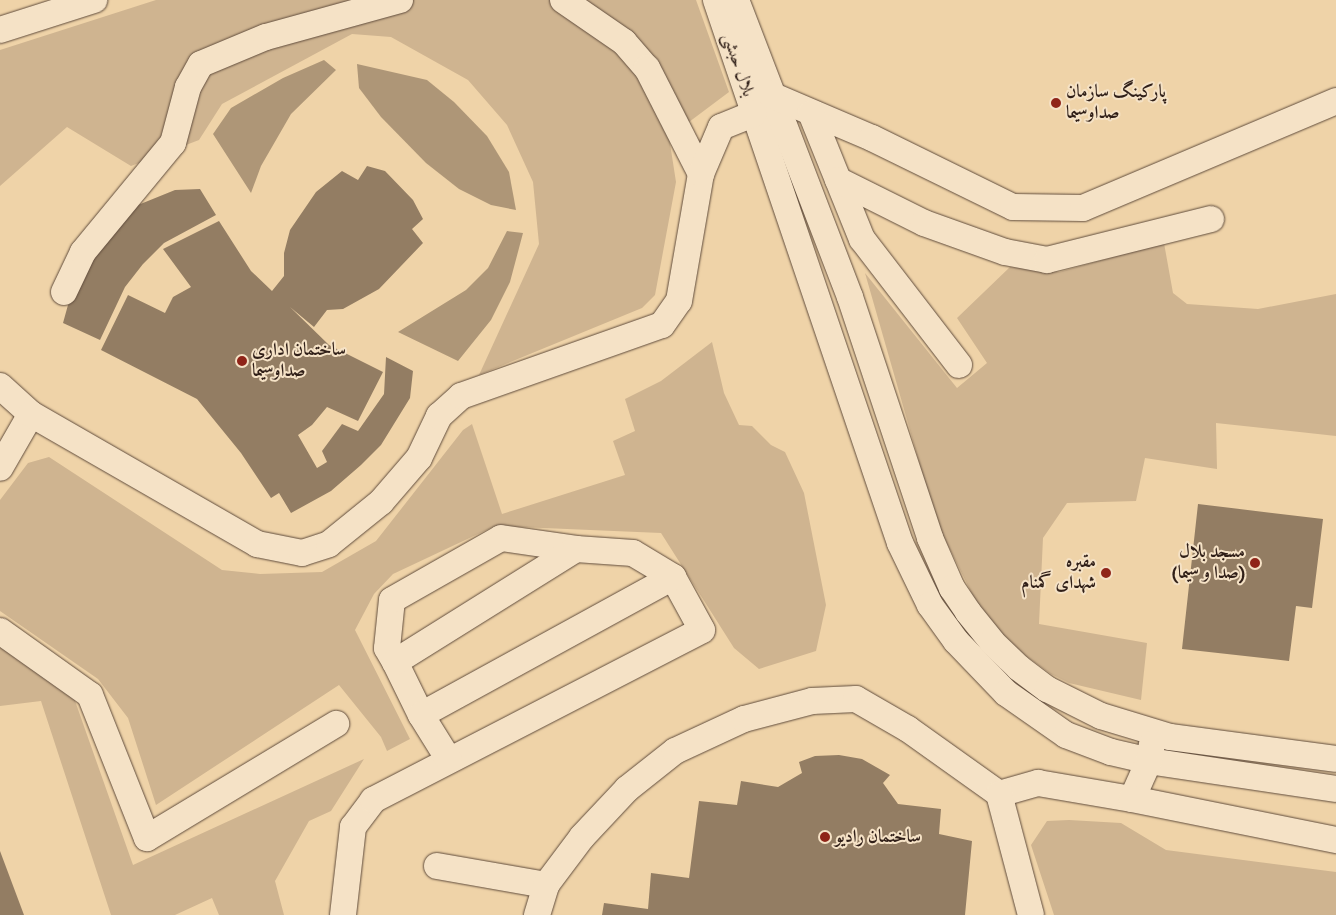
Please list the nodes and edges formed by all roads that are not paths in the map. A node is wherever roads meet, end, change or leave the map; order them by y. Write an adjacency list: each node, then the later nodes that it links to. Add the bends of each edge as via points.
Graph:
1 (94, 0): 6 (lane)
2 (400, 0): 15 (lane, via 266,37 201,64 188,87 173,143 83,252)
3 (563, 0): 10 (lane, via 624,42 647,68)
4 (716, 0): 9 (lane, بلال حبشی, via 742,78)
5 (736, 0): 9 (lane)
6 (0, 30)
7 (1336, 101): 8 (lane, via 1083,208 1013,206 872,138)
8 (811, 113): 9 (lane); 11 (lane)
9 (762, 114): 10 (lane, via 721,127); 12 (lane); 13 (lane)
10 (701, 174): 19 (lane, via 679,301 662,325 462,396 439,416 419,458 382,502 329,544 302,553 257,544)
11 (838, 180): 14 (lane, via 924,223 1005,252 1047,260); 16 (lane, via 862,239)
12 (814, 205): 13 (lane); 18 (lane, via 850,297)
13 (788, 213): 20 (lane)
14 (1211, 219)
15 (64, 292)
16 (959, 365)
17 (0, 386): 19 (lane)
18 (888, 412): 20 (lane); 28 (lane, via 942,567 968,612 992,642 1020,668 1073,704)
19 (31, 414): 21 (lane)
20 (858, 419): 31 (lane, via 913,573 930,605 956,641 1006,693 1066,735)
21 (0, 468)
22 (576, 549): 23 (lane, via 633,553); 25 (lane); 25 (lane, via 501,538 392,600 387,648)
23 (673, 577): 26 (lane); 30 (lane, via 702,630)
24 (0, 631): 27 (lane, via 90,695 147,838)
25 (396, 662): 26 (lane)
26 (420, 715): 30 (lane)
27 (336, 724)
28 (1153, 734): 29 (lane); 31 (lane)
29 (1336, 758)
30 (449, 760): 38 (lane, via 372,800 353,827)
31 (1149, 762): 32 (lane); 34 (lane)
32 (1336, 789)
33 (999, 794): 34 (lane, via 1038,783); 37 (lane, via 908,729 856,698 812,701 744,719 675,752 627,789 582,837); 40 (lane)
34 (1132, 799): 35 (lane)
35 (1336, 840)
36 (436, 866): 37 (lane)
37 (546, 885): 39 (lane)
38 (343, 915)
39 (537, 915)
40 (1031, 915)

